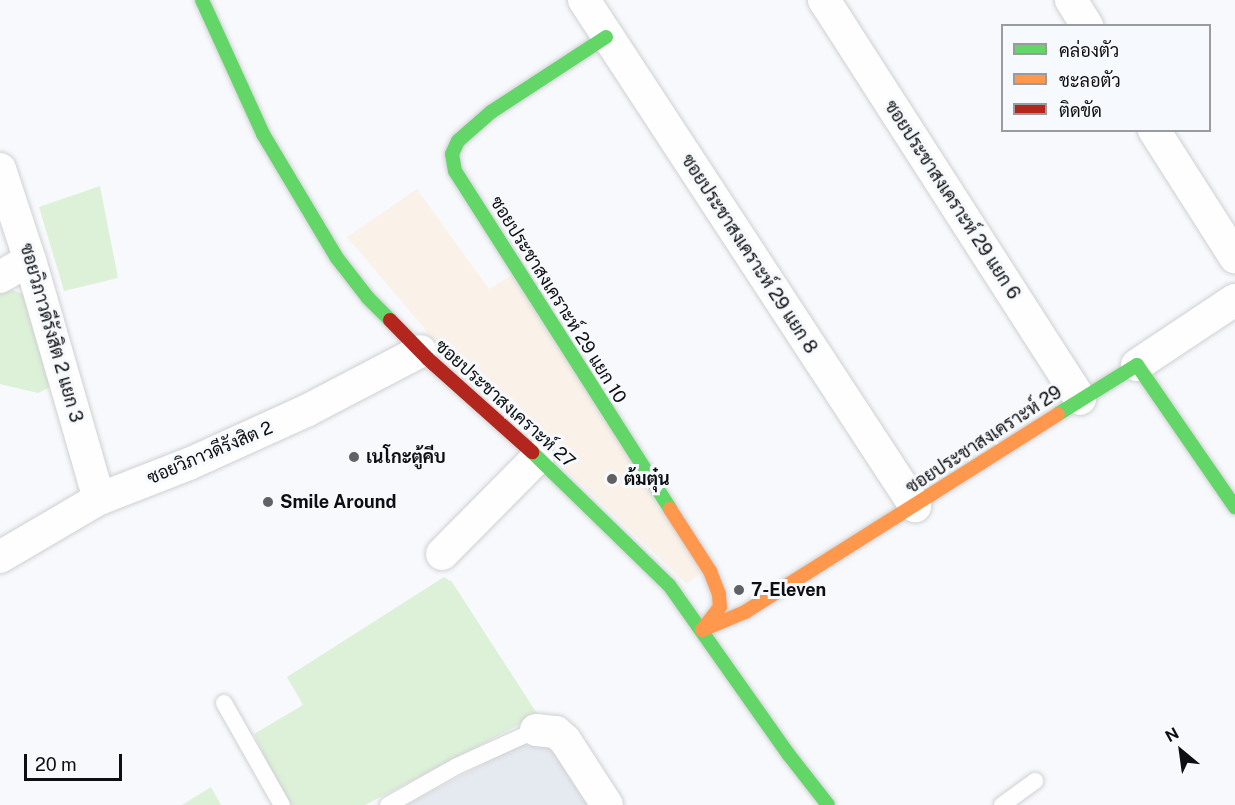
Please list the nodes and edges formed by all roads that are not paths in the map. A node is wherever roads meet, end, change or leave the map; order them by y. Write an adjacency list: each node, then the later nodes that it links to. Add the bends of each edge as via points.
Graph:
1 (202, 0): 13 (street, ซอยประชาสงเคราะห์ 27, via 263,134 336,258 368,298)
2 (584, 0): 6 (street, ซอยประชาสงเคราะห์ 29 แยก 8)
3 (824, 0): 15 (street, ซอยประชาสงเคราะห์ 29 แยก 6)
4 (1071, 0): 5 (street)
5 (1086, 24)
6 (606, 37): 18 (street, ซอยประชาสงเคราะห์ 29 แยก 8); 22 (street, ซอยประชาสงเคราะห์ 29 แยก 10, via 491,112 458,141 453,154 455,171 710,571 720,607)
7 (1155, 132): 9 (street)
8 (0, 169): 10 (street, ซอยวิภาวดีรังสิต 2 แยก 3)
9 (1235, 257)
10 (30, 260): 11 (street); 17 (street, ซอยวิภาวดีรังสิต 2 แยก 3)
11 (0, 277)
12 (1235, 300): 14 (street)
13 (421, 351): 16 (street, ซอยประชาสงเคราะห์ 27); 17 (street, ซอยวิภาวดีรังสิต 2, via 287,420)
14 (1137, 365): 15 (street, ซอยประชาสงเคราะห์ 29); 19 (street)
15 (1080, 399): 18 (street, ซอยประชาสงเคราะห์ 29)
16 (538, 457): 20 (street); 22 (street, ซอยประชาสงเคราะห์ 27, via 669,585)
17 (99, 499): 21 (street, ซอยวิภาวดีรังสิต 2)
18 (915, 506): 22 (street, ซอยประชาสงเคราะห์ 29, via 745,612)
19 (1235, 507)
20 (442, 554)
21 (0, 557)
22 (702, 630): 29 (street, ซอยประชาสงเคราะห์ 27)
23 (224, 703): 26 (lane)
24 (536, 730): 27 (lane, via 457,766); 28 (street, via 556,732 565,740)
25 (1035, 781): 30 (lane)
26 (282, 805)
27 (388, 805)
28 (607, 805)
29 (828, 805)
30 (1002, 805)

